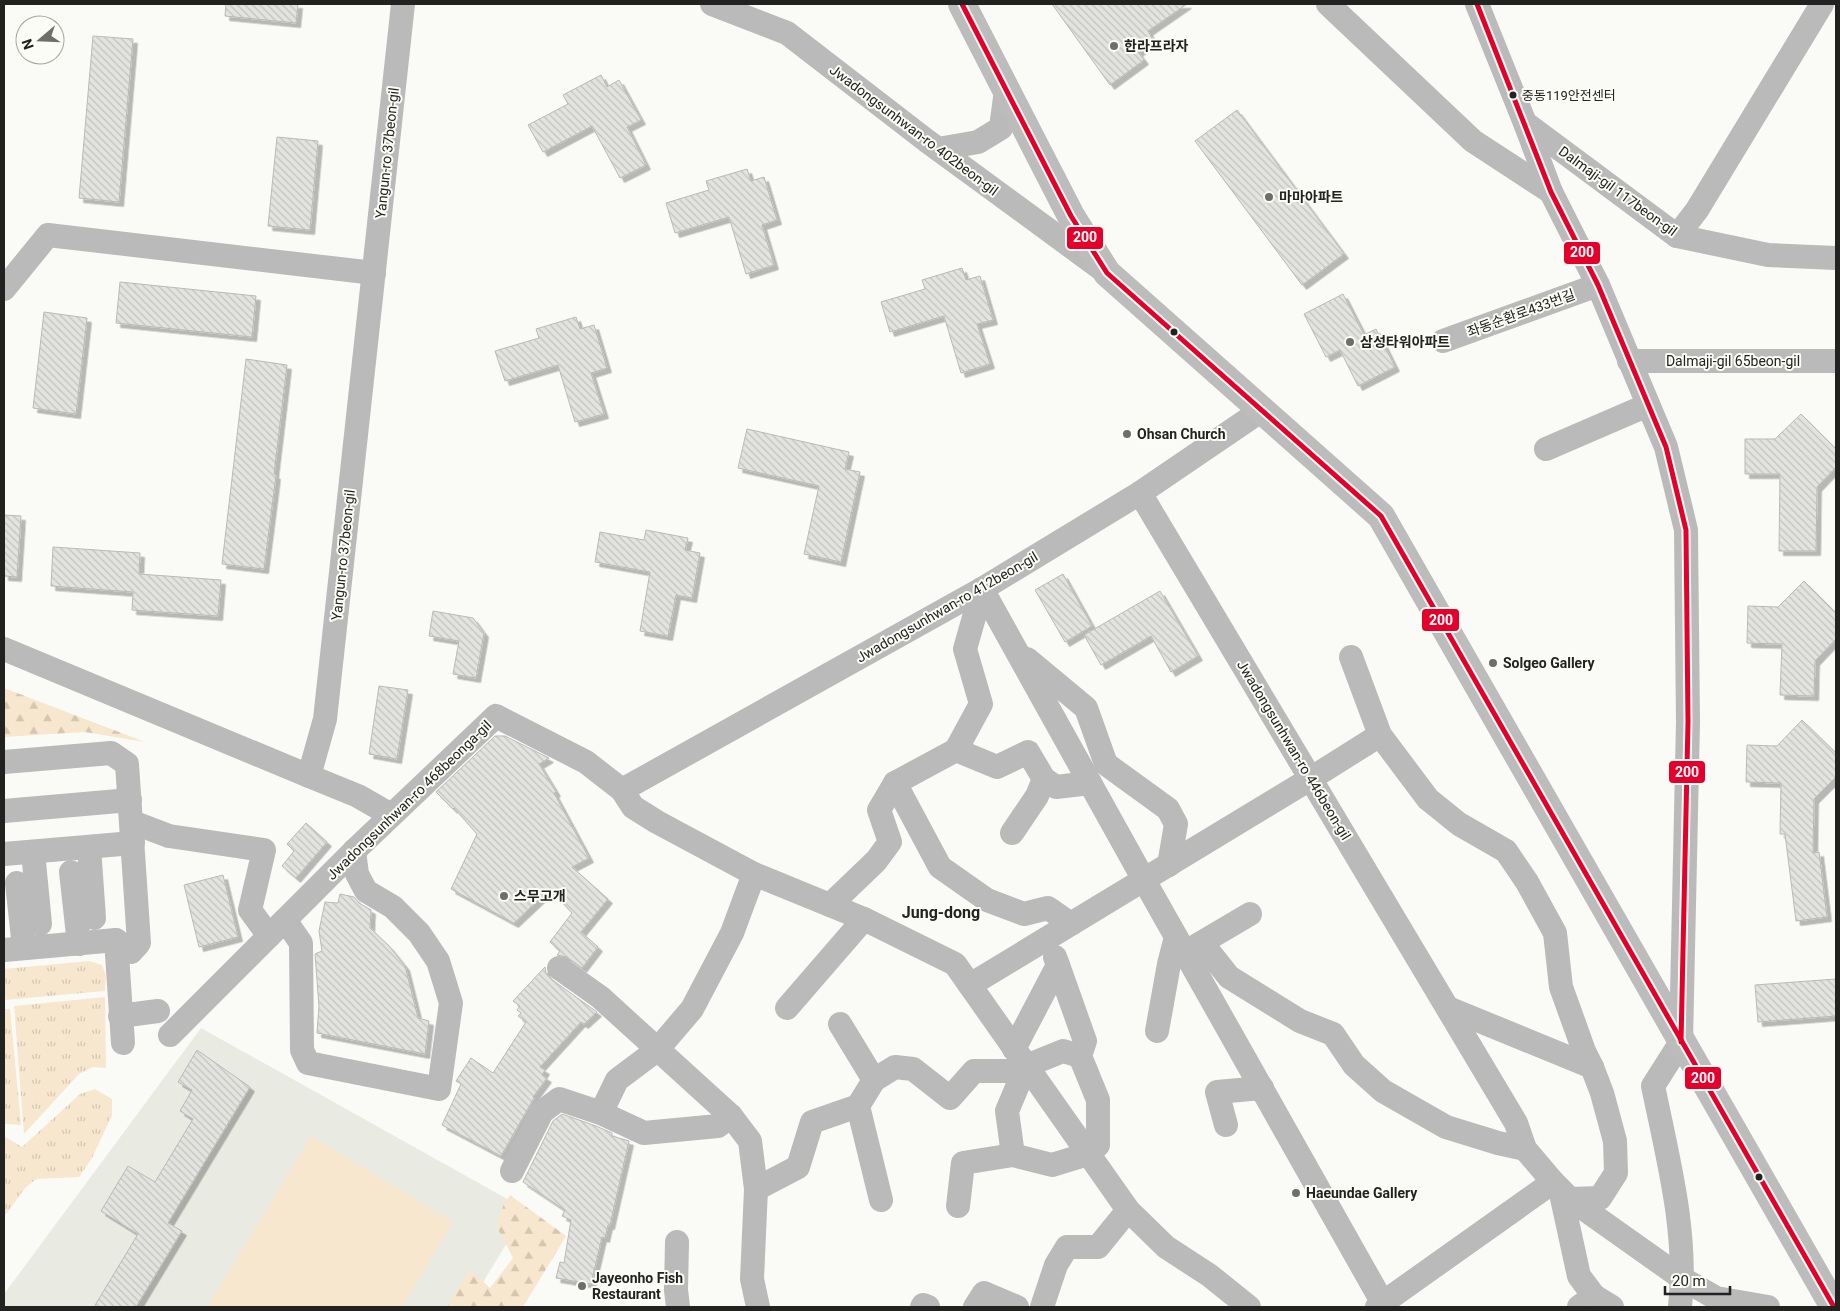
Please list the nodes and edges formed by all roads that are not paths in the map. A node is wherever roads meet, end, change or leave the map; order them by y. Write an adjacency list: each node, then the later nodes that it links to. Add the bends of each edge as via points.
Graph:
1 (403, 4): 13 (street, Yangun-ro 37beon-gil)
2 (712, 4): 9 (street, Jwadongsunhwan-ro 402beon-gil, via 787,33)
3 (962, 4): 7 (main road)
4 (1328, 4): 10 (street, via 1473,141)
5 (1477, 4): 8 (street)
6 (1822, 4): 11 (street, via 1697,210)
7 (1006, 90): 9 (street, via 1001,128 978,142); 14 (main road, via 1071,216)
8 (1525, 122): 10 (street); 11 (street, Dalmaji-gil 117beon-gil)
9 (938, 149): 14 (street, Jwadongsunhwan-ro 402beon-gil)
10 (1551, 192): 15 (street)
11 (1677, 236): 12 (street, Dalmaji-gil 117beon-gil, via 1768,255)
12 (1836, 258)
13 (374, 273): 16 (street, via 48,235); 31 (street, Yangun-ro 37beon-gil, via 325,719)
14 (1107, 273): 21 (main road)
15 (1598, 285): 17 (street, 좌동순환로433번길); 18 (street)
16 (4, 289)
17 (1444, 341)
18 (1629, 361): 19 (street, Dalmaji-gil 65beon-gil); 20 (street)
19 (1836, 361)
20 (1648, 405): 22 (street); 70 (street, via 1666,447 1686,530 1688,722)
21 (1262, 410): 23 (street, Jwadongsunhwan-ro 412beon-gil); 70 (main road, via 1381,516)
22 (1546, 449)
23 (1140, 493): 24 (street, Jwadongsunhwan-ro 412beon-gil); 33 (street, Jwadongsunhwan-ro 446beon-gil)
24 (982, 589): 26 (street); 29 (street, via 965,649 981,704); 36 (street, Jwadongsunhwan-ro 412beon-gil)
25 (4, 649): 31 (street)
26 (1016, 649): 34 (street); 45 (street, via 1086,708 1106,764 1168,809 1176,824)
27 (1352, 657): 28 (street)
28 (1380, 734): 33 (street); 75 (street, via 1428,799 1459,824 1506,851 1527,882 1555,933 1561,987)
29 (956, 750): 32 (street, via 997,767 1028,752); 35 (street)
30 (4, 762): 39 (street, via 111,753 127,764)
31 (308, 776): 38 (street, via 358,796)
32 (1044, 779): 34 (street, via 1056,787); 40 (street, via 1037,796)
33 (1310, 779): 45 (street); 64 (street, Jwadongsunhwan-ro 446beon-gil)
34 (1090, 783): 47 (street)
35 (895, 784): 49 (street, via 879,810 890,842 876,861); 53 (street, via 940,867 987,900 1024,914 1048,908)
36 (622, 790): 38 (street, Jwadongsunhwan-ro 468beonga-gil, via 586,762 496,716); 46 (street, Jwadongsunhwan-ro 468beonga-gil, via 633,807)
37 (4, 811): 39 (street)
38 (391, 816): 42 (street, Jwadongsunhwan-ro 468beonga-gil)
39 (132, 822): 41 (street); 54 (street, via 169,836 264,850 250,910); 56 (street, via 139,943 131,952)
40 (1012, 833)
41 (89, 847): 43 (street); 50 (street)
42 (354, 851): 54 (street, Jwadongsunhwan-ro 468beonga-gil); 54 (street, via 357,874 366,891 393,906 419,933 438,961 451,1003 439,1090 308,1063 302,1050 301,943)
43 (32, 852): 44 (street); 57 (street)
44 (4, 854)
45 (1169, 865): 47 (street)
46 (754, 874): 49 (street, Jwadongsunhwan-ro 468beonga-gil); 72 (street, via 732,933 692,1009)
47 (1144, 880): 53 (street); 58 (street)
48 (13, 892): 59 (street)
49 (830, 905): 52 (street, Jwadongsunhwan-ro 468beonga-gil)
50 (99, 909)
51 (1250, 914): 58 (street)
52 (864, 919): 62 (street, Jwadongsunhwan-ro 468beonga-gil, via 955,964); 63 (street)
53 (1071, 924): 55 (street)
54 (277, 928): 69 (street, Jwadongsunhwan-ro 468beonga-gil)
55 (1047, 939): 60 (street); 62 (street)
56 (116, 940): 57 (street); 66 (street)
57 (79, 944): 59 (street)
58 (1188, 944): 68 (street, via 1169,964); 77 (street); 82 (street, via 1229,977 1300,1021 1333,1034 1354,1064 1384,1091 1446,1127)
59 (14, 949)
60 (1058, 965): 73 (street, via 1085,1040); 74 (street)
61 (559, 968): 72 (street, via 600,997)
62 (970, 985): 74 (street, Jwadongsunhwan-ro 468beonga-gil)
63 (787, 1008)
64 (1448, 1008): 75 (street); 82 (street, Jwadongsunhwan-ro 446beon-gil, via 1516,1123)
65 (158, 1012): 66 (street)
66 (120, 1016): 71 (street)
67 (840, 1024): 76 (street)
68 (1157, 1031)
69 (170, 1035)
70 (1680, 1042): 92 (street, via 1653,1086 1676,1199); 105 (main road)
71 (123, 1043)
72 (657, 1050): 79 (street, via 617,1080); 80 (street)
73 (1080, 1056): 74 (street, via 1063,1051); 83 (street, via 1098,1100 1098,1145)
74 (1020, 1058): 76 (street, via 1010,1071 974,1071 950,1098 913,1069 895,1067); 83 (street, Jwadongsunhwan-ro 468beonga-gil); 84 (street, via 1007,1112)
75 (1592, 1067): 87 (street, via 1615,1141 1616,1173 1600,1198)
76 (874, 1080): 78 (street)
77 (1262, 1088): 81 (street, via 1217,1092); 94 (street)
78 (858, 1106): 86 (street, via 812,1122 798,1167); 88 (street)
79 (601, 1112): 80 (street, via 644,1133 718,1126); 85 (street, via 559,1100 542,1112)
80 (731, 1116): 86 (street, via 750,1141)
81 (1226, 1125)
82 (1525, 1149): 87 (street, Jwadongsunhwan-ro 446beon-gil)
83 (1088, 1154): 84 (street, via 1052,1165); 90 (street, Jwadongsunhwan-ro 468beonga-gil)
84 (1013, 1155): 89 (street, via 963,1163)
85 (512, 1171)
86 (756, 1189): 96 (street, via 752,1279)
87 (1561, 1190): 92 (street, Jwadongsunhwan-ro 446beon-gil); 93 (street, Jwadongsunhwan-ro 446beon-gil, via 1578,1276); 94 (street)
88 (881, 1200)
89 (958, 1206)
90 (1128, 1210): 101 (street, via 1098,1247 1067,1248 1056,1265); 102 (street, Jwadongsunhwan-ro 468beonga-gil, via 1166,1247)
91 (677, 1242): 95 (street)
92 (1683, 1279): 103 (street); 104 (street, Jwadongsunhwan-ro 446beon-gil, via 1716,1298)
93 (1595, 1303)
94 (1382, 1306)
95 (678, 1307)
96 (758, 1307)
97 (922, 1307): 98 (street, via 923,1304)
98 (928, 1307)
99 (975, 1307): 100 (street, via 984,1293)
100 (1017, 1307)
101 (1042, 1307)
102 (1249, 1307)
103 (1680, 1307)
104 (1768, 1307)
105 (1834, 1307)

